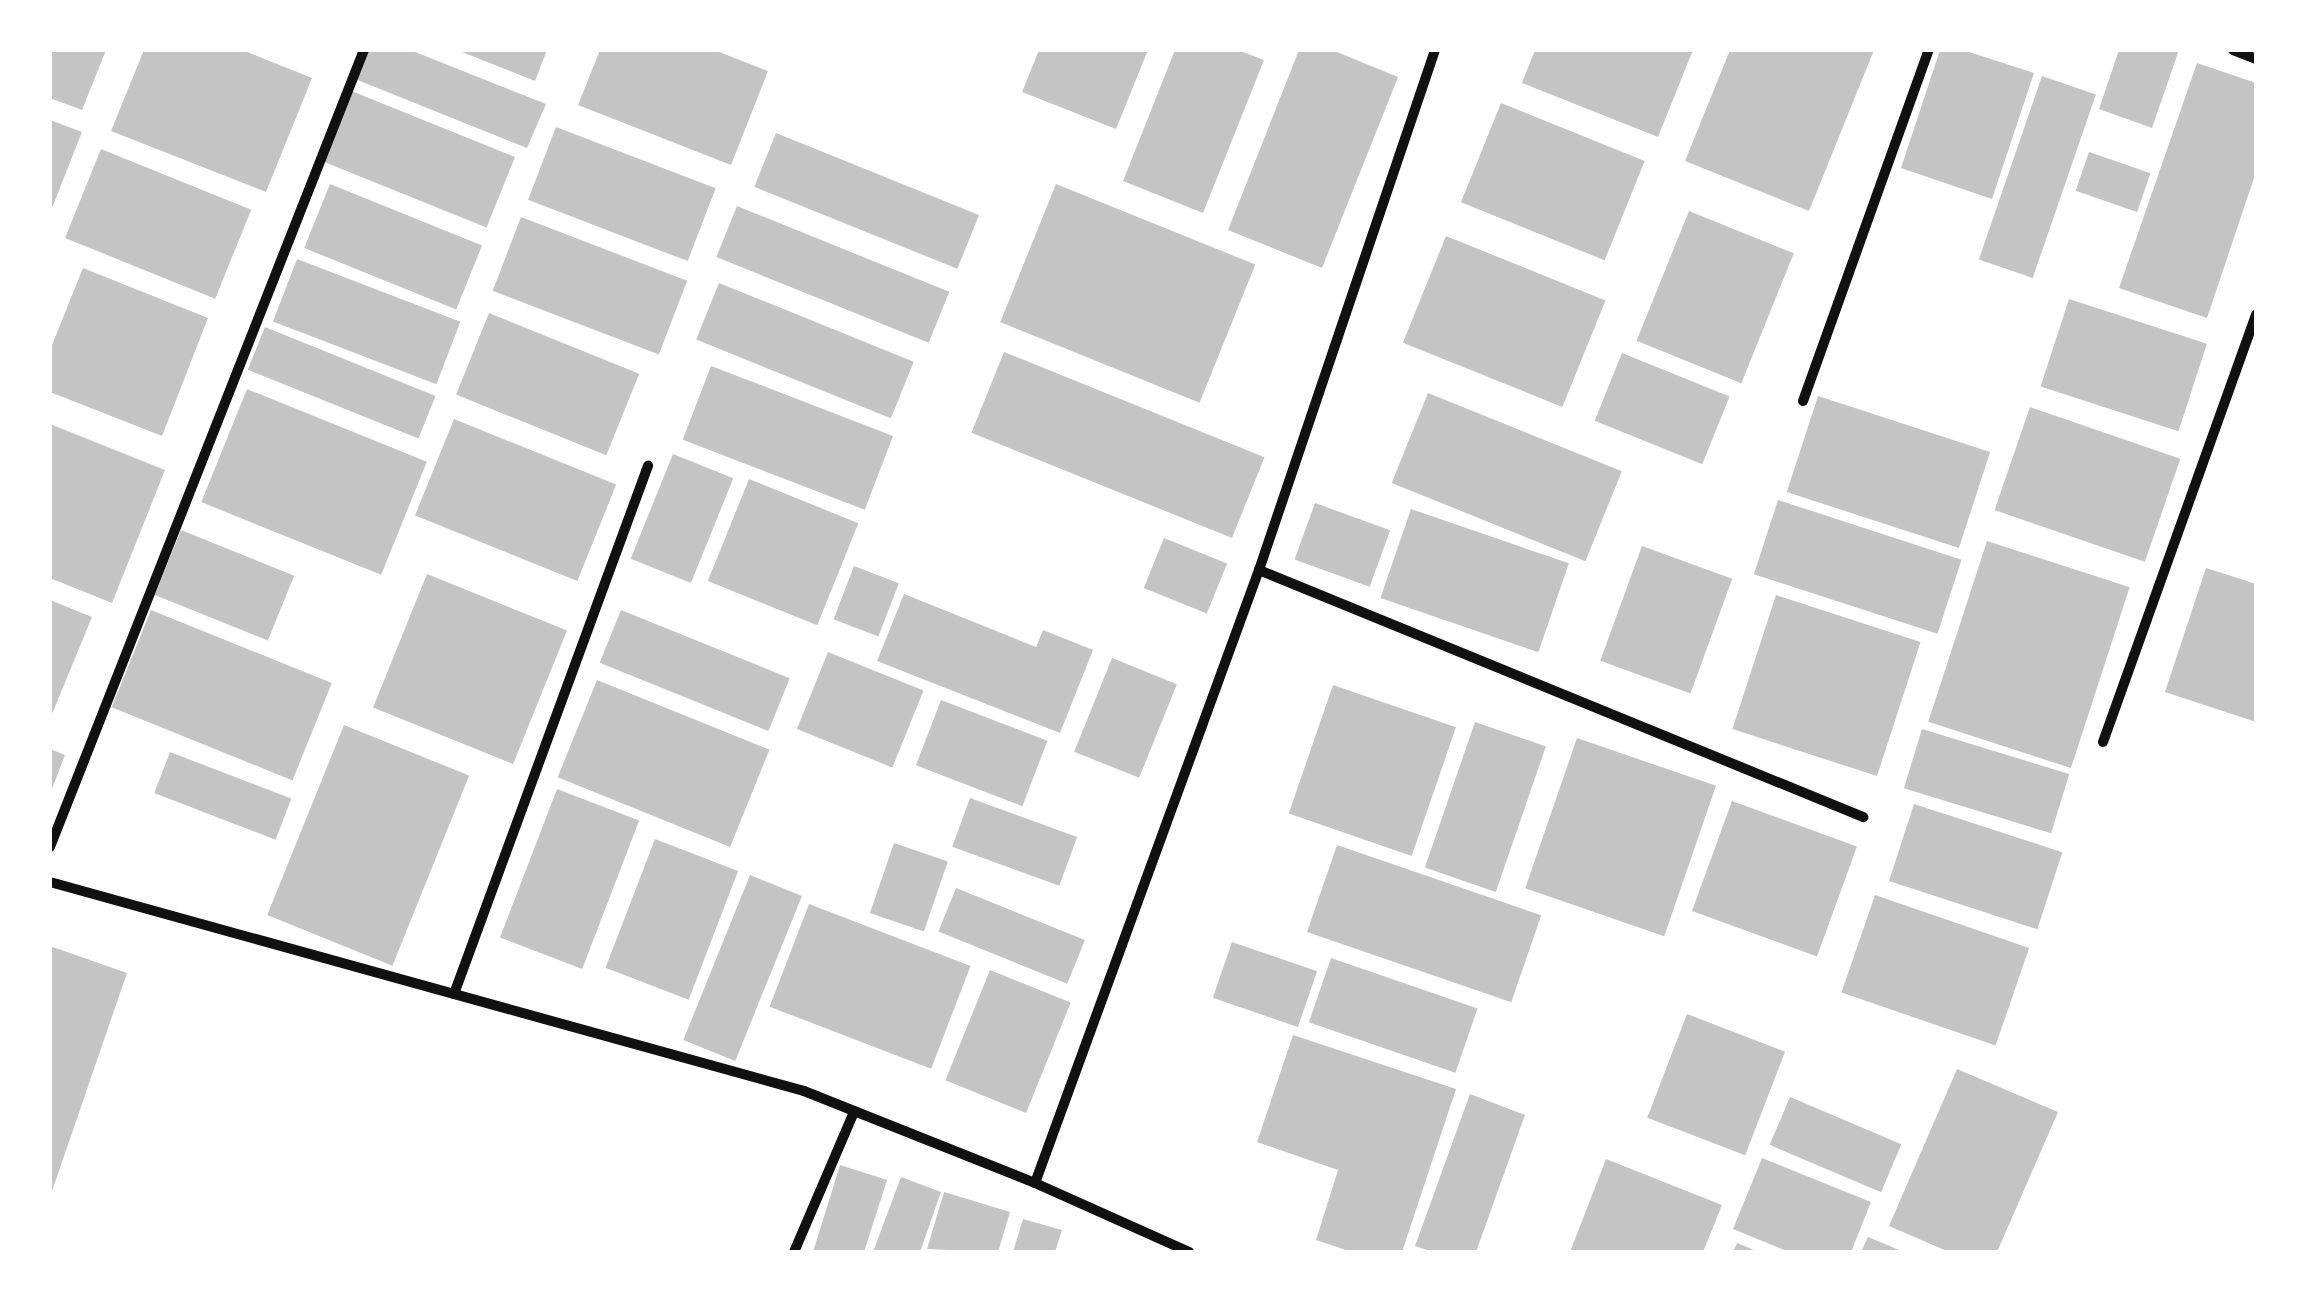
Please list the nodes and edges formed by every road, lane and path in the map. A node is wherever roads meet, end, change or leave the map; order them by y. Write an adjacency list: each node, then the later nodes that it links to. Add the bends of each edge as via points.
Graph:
1 (364, 50): 12 (street)
2 (1435, 50): 9 (street)
3 (1929, 50): 7 (street)
4 (2233, 50): 5 (street)
5 (2256, 59)
6 (2256, 315): 10 (street)
7 (1803, 401)
8 (648, 466): 14 (street)
9 (1259, 570): 11 (street); 16 (street)
10 (2104, 742)
11 (1863, 818)
12 (50, 847)
13 (50, 882): 14 (street)
14 (454, 994): 15 (street, via 804,1091)
15 (854, 1112): 16 (street); 17 (street)
16 (1035, 1183): 18 (street)
17 (794, 1252)
18 (1189, 1252)

